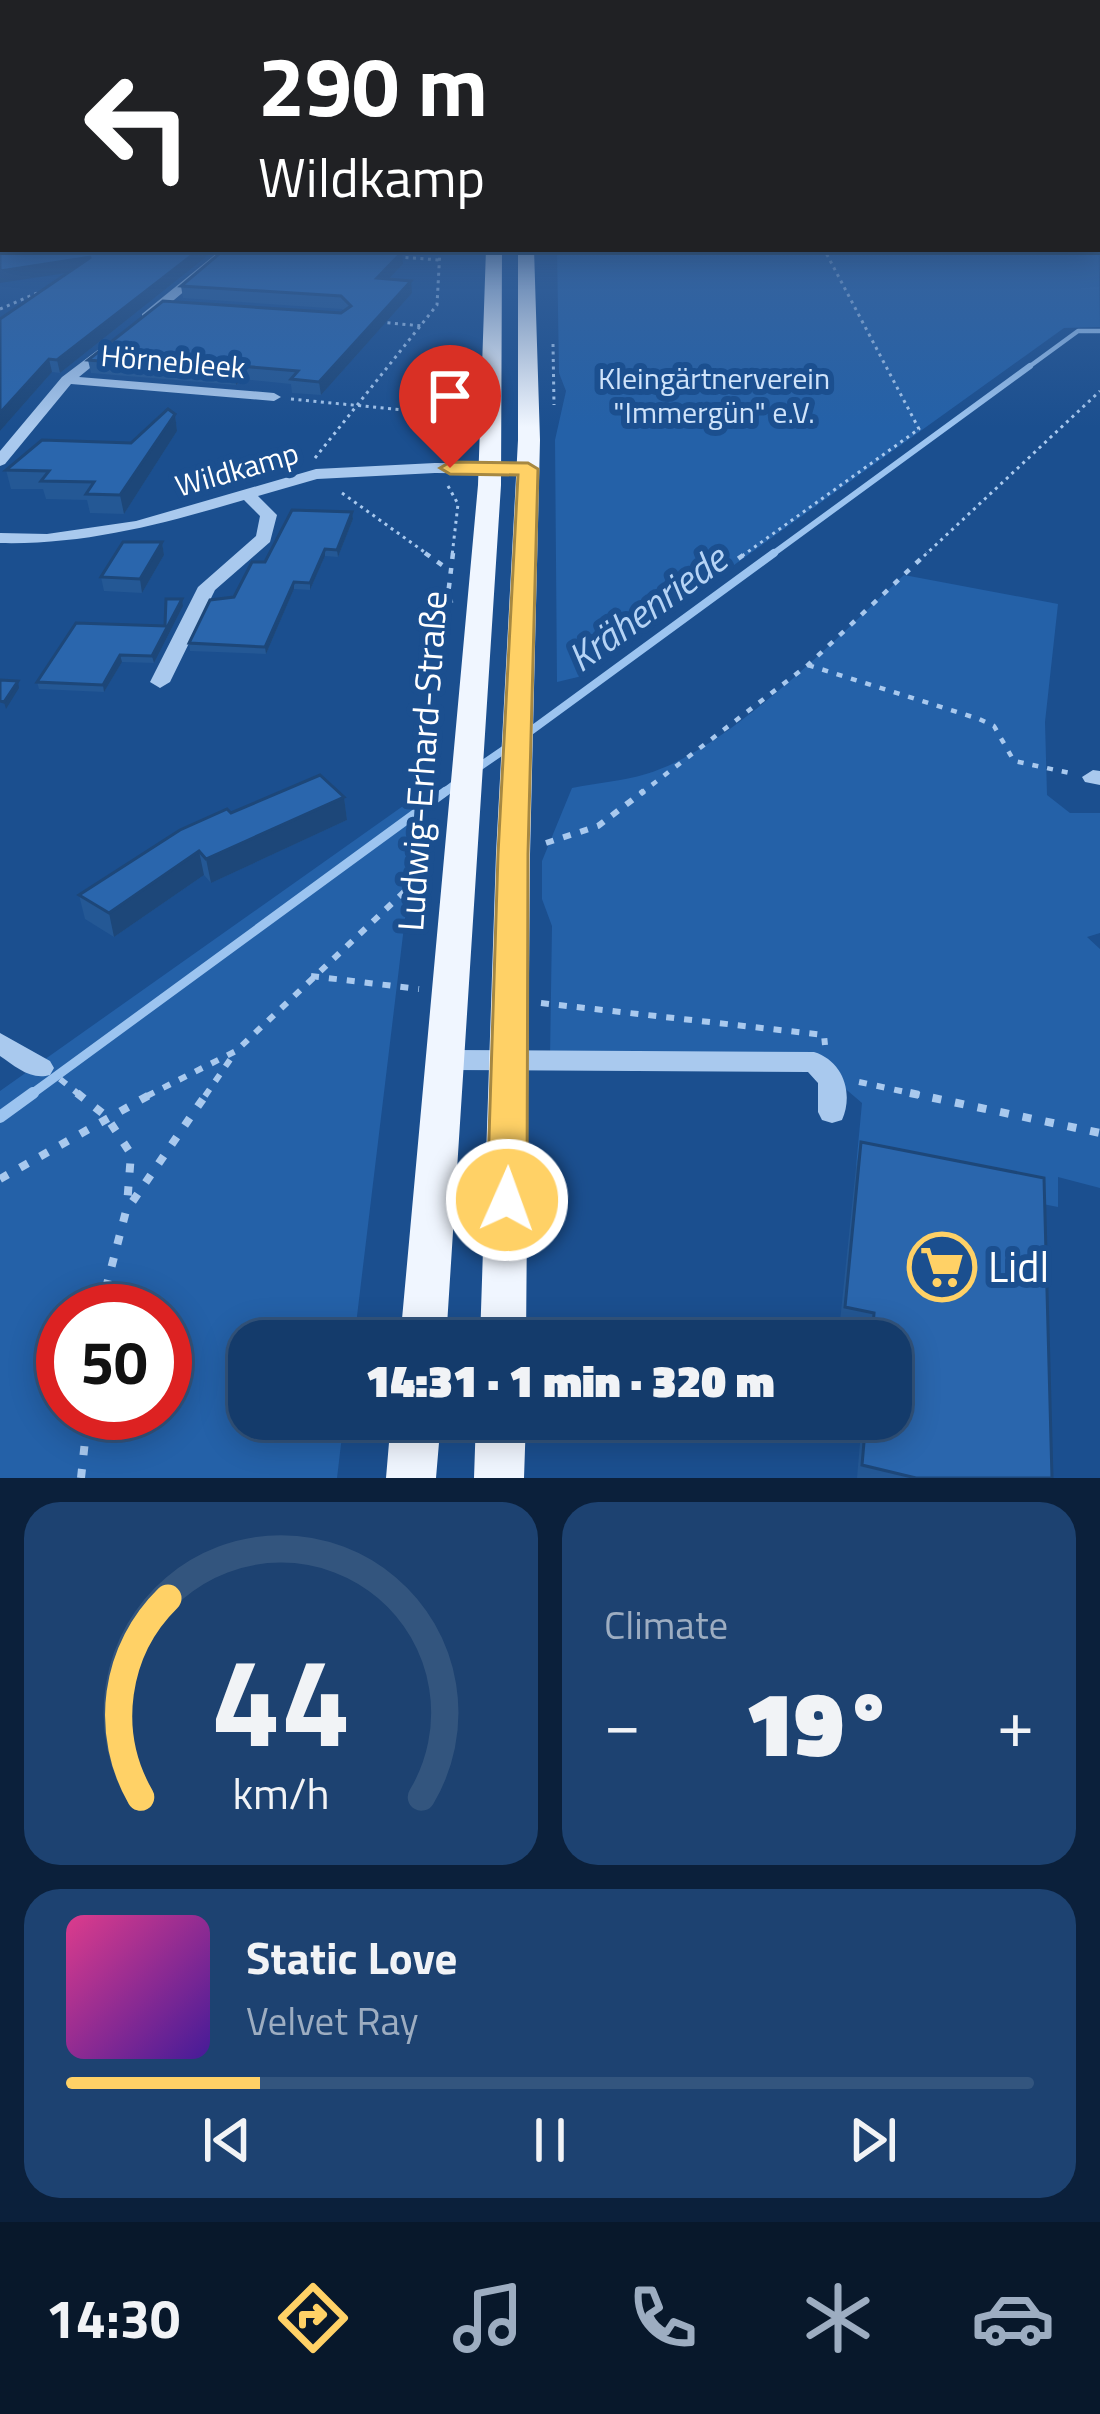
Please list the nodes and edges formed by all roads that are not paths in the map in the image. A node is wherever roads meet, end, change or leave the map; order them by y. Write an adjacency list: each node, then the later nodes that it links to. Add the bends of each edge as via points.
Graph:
1 (180, 289): 4 (street)
2 (496, 289): 9 (main road, Ludwig-Erhard-Straße)
3 (526, 289): 10 (main road)
4 (160, 305): 5 (street); 6 (street)
5 (182, 307)
6 (67, 380): 7 (street, Hörnebleek); 8 (street)
7 (274, 398)
8 (0, 461)
9 (491, 469): 10 (street); 11 (street, Wildkamp, via 316,475); 16 (main road, Ludwig-Erhard-Straße)
10 (528, 469): 15 (main road)
11 (248, 495): 12 (street, Wildkamp, via 94,534); 13 (street, via 269,515 263,538 207,587)
12 (0, 538)
13 (160, 682)
14 (0, 1043): 17 (street)
15 (511, 1059): 16 (street); 18 (street, via 814,1061 834,1085); 20 (main road)
16 (449, 1060): 19 (main road, Ludwig-Erhard-Straße)
17 (40, 1068)
18 (832, 1112)
19 (425, 1320)
20 (504, 1320)
21 (414, 1440): 23 (main road)
22 (500, 1440): 24 (main road)
23 (411, 1478)
24 (499, 1478)

